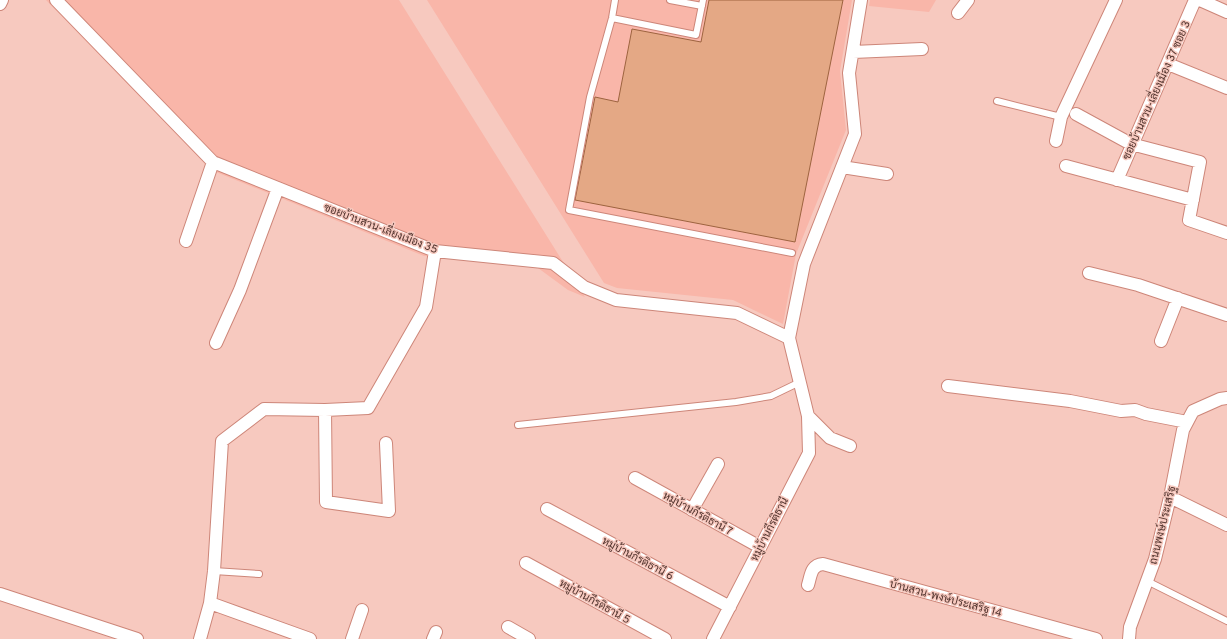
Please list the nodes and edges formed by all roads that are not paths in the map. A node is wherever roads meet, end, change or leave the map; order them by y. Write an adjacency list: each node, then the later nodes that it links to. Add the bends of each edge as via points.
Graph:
1 (2, 0): 11 (street)
2 (56, 0): 24 (street, ซอยบ้านสวน-เลี่ยงเมือง 35)
3 (616, 0): 14 (lane)
4 (670, 0): 10 (lane)
5 (861, 0): 16 (street)
6 (968, 0): 13 (street)
7 (1116, 0): 21 (street)
8 (1195, 0): 17 (street, ซอยบ้านสวน-เลี่ยงเมือง 37 ซอย 3)
9 (1200, 0): 12 (street)
10 (702, 3): 14 (lane, via 696,34)
11 (0, 4)
12 (1227, 12)
13 (958, 14)
14 (612, 18): 34 (lane, via 590,97 570,210)
15 (922, 49): 16 (street)
16 (854, 52): 26 (street, via 849,73 855,134)
17 (1168, 64): 18 (street); 23 (street, ซอยบ้านสวน-เลี่ยงเมือง 37 ซอย 3)
18 (1227, 88)
19 (997, 101): 21 (lane)
20 (1076, 114): 23 (street)
21 (1061, 117): 22 (street)
22 (1056, 141)
23 (1132, 144): 28 (street, ซอยบ้านสวน-เลี่ยงเมือง 37 ซอย 3); 30 (street, via 1200,162)
24 (213, 162): 29 (street, ซอยบ้านสวน-เลี่ยงเมือง 35); 32 (street)
25 (1066, 166): 28 (street)
26 (842, 167): 27 (street); 38 (street, via 804,264)
27 (887, 174)
28 (1117, 180): 30 (street)
29 (278, 188): 33 (street, ซอยบ้านสวน-เลี่ยงเมือง 35); 40 (street, via 240,290)
30 (1193, 200): 31 (street, via 1189,220)
31 (1227, 233)
32 (186, 241)
33 (434, 251): 38 (street, ซอยบ้านสวน-เลี่ยงเมือง 35, via 553,264 584,287 616,300 737,313); 44 (street, via 426,307 368,408)
34 (792, 253)
35 (1088, 273): 36 (street)
36 (1178, 298): 37 (street); 39 (street)
37 (1227, 315)
38 (789, 338): 41 (street, หมู่บ้านกีรติธานี)
39 (1161, 341)
40 (216, 344)
41 (800, 382): 45 (street, หมู่บ้านกีรติธานี); 47 (lane, via 771,396 736,402)
42 (948, 386): 46 (street, via 1070,401 1121,411 1135,410)
43 (1227, 398): 46 (street, ถนนพงษ์ประเสริฐ, via 1193,411)
44 (325, 410): 48 (street, via 326,502 389,511); 58 (street, via 264,409 222,440)
45 (808, 416): 49 (street, via 830,438); 56 (street, หมู่บ้านกีรติธานี, via 809,453)
46 (1187, 422): 52 (street, ถนนพงษ์ประเสริฐ, via 1183,430)
47 (518, 425)
48 (386, 443)
49 (850, 446)
50 (718, 464): 54 (street)
51 (636, 478): 54 (street, หมู่บ้านกีรติธานี 7)
52 (1170, 497): 55 (street); 60 (street, ถนนพงษ์ประเสริฐ)
53 (547, 509): 64 (street, หมู่บ้านกีรติธานี 6)
54 (692, 510): 56 (street, หมู่บ้านกีรติธานี 7)
55 (1227, 525)
56 (760, 548): 64 (street, หมู่บ้านกีรติธานี)
57 (526, 563): 74 (street, หมู่บ้านกีรติธานี 5)
58 (214, 571): 59 (lane); 63 (street)
59 (259, 574)
60 (1147, 581): 66 (lane); 77 (street, ถนนพงษ์ประเสริฐ, via 1130,627)
61 (808, 585): 76 (street, บ้านสวน-พงษ์ประเสริฐ 14, via 813,568 823,564)
62 (0, 594): 69 (street)
63 (210, 603): 68 (street); 70 (street)
64 (730, 607): 75 (street, หมู่บ้านกีรติธานี)
65 (362, 610): 72 (street)
66 (1227, 621)
67 (508, 627): 73 (street)
68 (284, 635): 71 (street)
69 (137, 639)
70 (200, 639)
71 (310, 639)
72 (352, 639)
73 (529, 639)
74 (665, 639)
75 (713, 639)
76 (1096, 639)
77 (1129, 639)

